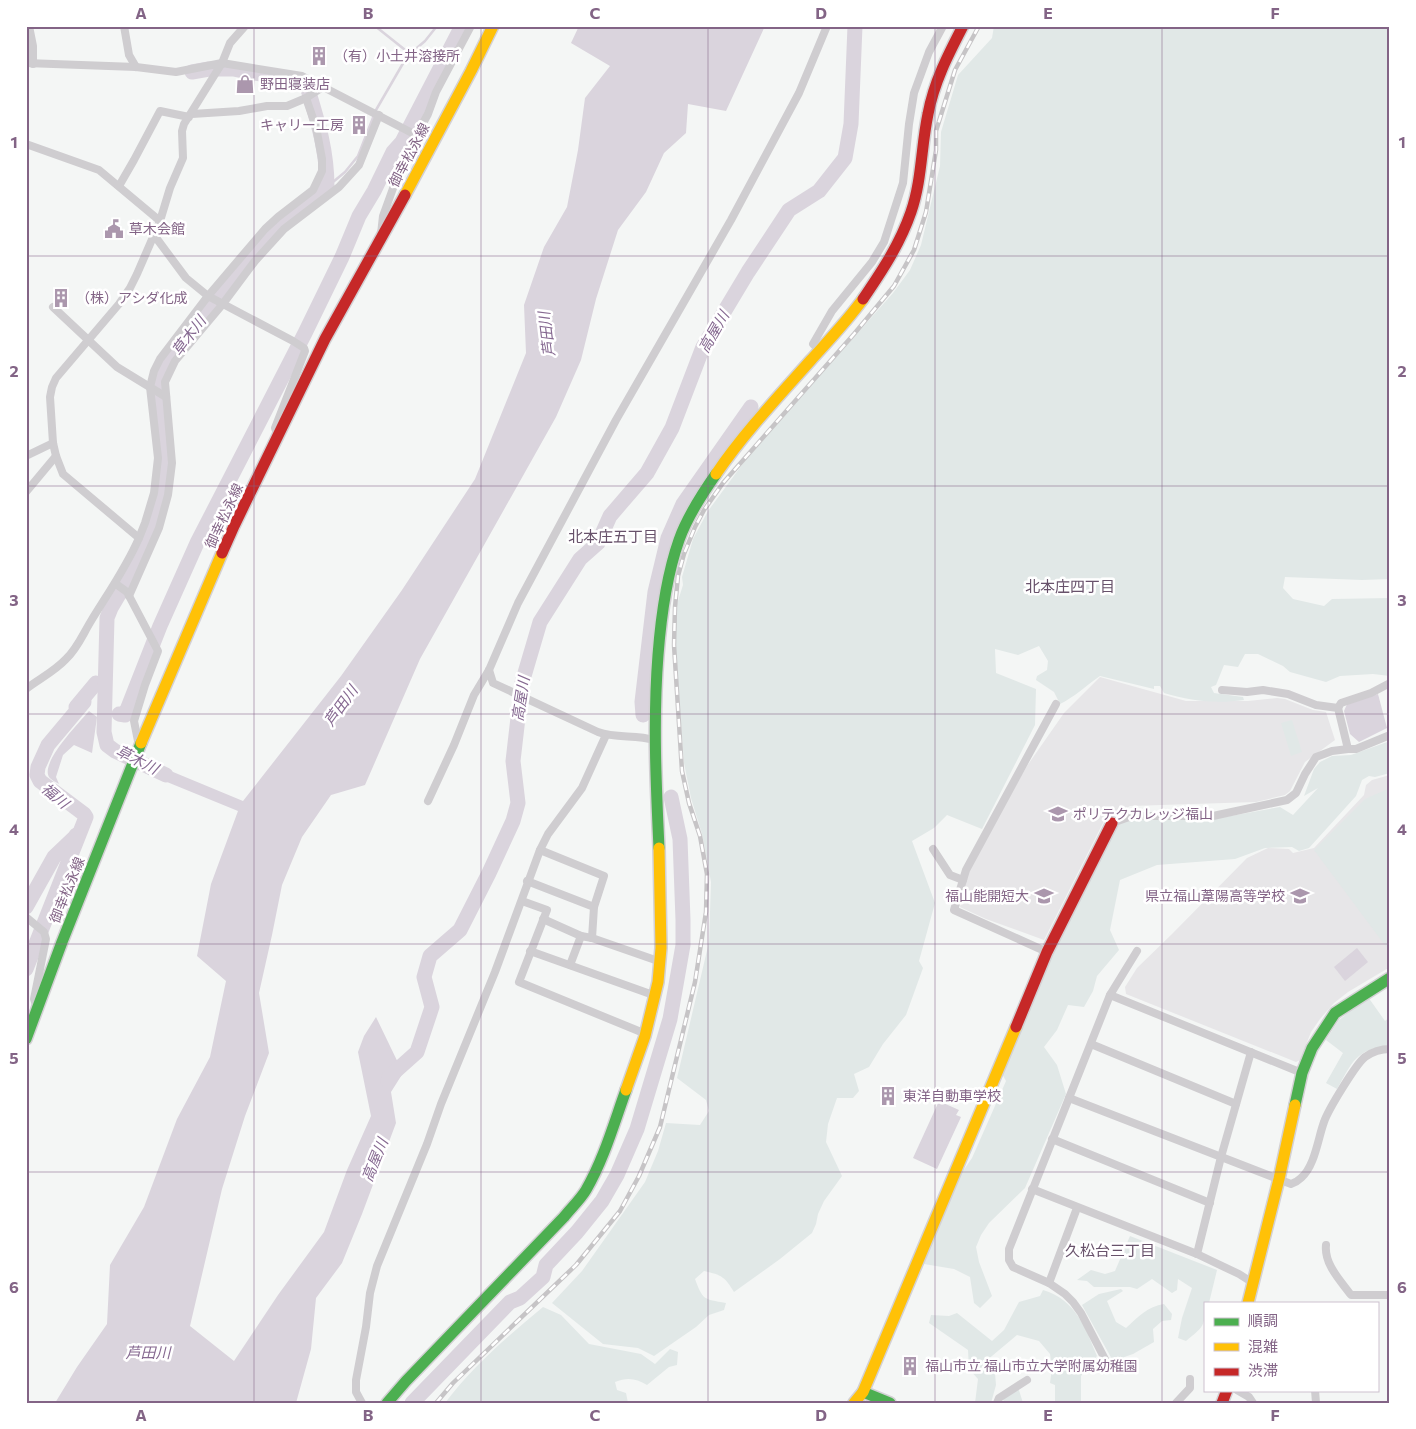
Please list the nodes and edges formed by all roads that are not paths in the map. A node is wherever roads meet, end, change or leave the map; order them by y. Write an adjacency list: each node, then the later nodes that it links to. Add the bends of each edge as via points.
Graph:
1 (29, 26): 9 (street, via 33,46)
2 (124, 26): 10 (street, via 129,54)
3 (246, 26): 11 (street, via 230,43)
4 (471, 26): 16 (street, via 428,114)
5 (493, 26): 21 (street, 御幸松永線)
6 (827, 26): 39 (street, via 799,93 731,220 616,420 518,602)
7 (944, 26): 26 (street, via 929,52 914,93 903,183 884,242 832,311 813,344)
8 (963, 26): 26 (street, via 942,68 930,103 914,205 902,237 859,304)
9 (30, 64): 10 (street)
10 (136, 67): 11 (street, via 176,72)
11 (219, 67): 12 (street, via 302,76); 15 (street)
12 (323, 87): 13 (street); 14 (street)
13 (309, 97): 15 (street, via 287,106); 22 (street, via 322,159 322,171 313,190 265,229)
14 (376, 114): 16 (street); 23 (street, via 359,164 339,186 284,229)
15 (190, 116): 18 (street, via 160,111); 19 (street, via 182,131 183,158)
16 (410, 132): 21 (street, via 383,216)
17 (26, 144): 18 (street, via 99,170)
18 (119, 186): 19 (street)
19 (160, 221): 20 (street)
20 (154, 235): 22 (street, via 186,278); 25 (street, via 130,288)
21 (380, 241): 29 (street, 御幸松永線, via 325,339)
22 (210, 297): 23 (street); 27 (street, via 160,358)
23 (221, 304): 28 (street, via 175,361 165,382); 29 (street, via 304,348 275,428)
24 (53, 308): 25 (street)
25 (87, 340): 27 (street, via 117,367); 30 (street, via 52,387)
26 (819, 350): 47 (street, via 718,469 685,525 673,553 662,612)
27 (151, 388): 28 (street); 34 (street, via 158,451)
28 (164, 396): 35 (street, via 172,463)
29 (278, 436): 48 (street, 御幸松永線, via 234,526)
30 (53, 443): 31 (street); 32 (street)
31 (26, 456)
32 (56, 456): 33 (street); 36 (street, via 63,474)
33 (26, 492)
34 (155, 493): 35 (street); 36 (street)
35 (166, 495): 38 (street, via 159,528)
36 (139, 538): 37 (street)
37 (117, 585): 38 (street); 41 (street, via 91,620 72,654)
38 (128, 594): 48 (street, via 158,651 134,721)
39 (490, 670): 45 (street, via 493,683); 50 (street, via 474,695)
40 (1390, 683): 44 (street, via 1341,703)
41 (26, 689)
42 (1222, 690): 44 (street, via 1263,690)
43 (1056, 704): 54 (street)
44 (1338, 708): 49 (street)
45 (606, 735): 47 (street); 53 (street, via 582,788)
46 (1390, 735): 49 (street, via 1356,749)
47 (654, 740): 65 (street)
48 (139, 747): 70 (street, 御幸松永線)
49 (1348, 749): 51 (street, via 1316,757 1296,793 1287,800 1213,816 1132,816)
50 (428, 801)
51 (1112, 823): 64 (street)
52 (933, 849): 54 (street, via 950,875)
53 (540, 850): 55 (street); 57 (street, via 604,876)
54 (963, 880): 64 (street, via 954,910)
55 (527, 881): 56 (street); 57 (street)
56 (522, 900): 59 (street, via 546,910); 96 (street, via 377,1266 356,1380 356,1392)
57 (594, 907): 61 (street)
58 (26, 917): 70 (street, via 42,930 46,939 34,999)
59 (542, 919): 60 (street); 63 (street)
60 (581, 936): 61 (street); 66 (street)
61 (592, 938): 65 (street)
62 (1137, 950): 68 (street)
63 (530, 952): 66 (street); 71 (street, via 518,982)
64 (1047, 952): 94 (street)
65 (661, 962): 69 (street)
66 (570, 965): 69 (street)
67 (1390, 978): 76 (street, via 1335,1013 1312,1048)
68 (1110, 995): 73 (street); 75 (street)
69 (656, 996): 71 (street)
70 (37, 1008): 72 (street, 御幸松永線)
71 (646, 1034): 97 (street, via 598,1166 583,1194)
72 (26, 1039)
73 (1091, 1044): 77 (street); 78 (street)
74 (1390, 1049): 81 (street, via 1372,1053 1355,1068 1324,1122 1318,1144 1301,1178 1291,1184)
75 (1251, 1052): 76 (street); 78 (street)
76 (1302, 1073): 81 (street)
77 (1069, 1098): 79 (street); 80 (street)
78 (1236, 1104): 80 (street)
79 (1052, 1139): 82 (street); 83 (street)
80 (1221, 1157): 81 (street); 83 (street)
81 (1279, 1179): 88 (street)
82 (1032, 1190): 84 (street); 87 (street, via 1009,1249 1008,1260 1013,1267)
83 (1210, 1203): 86 (street)
84 (1077, 1208): 86 (street); 87 (street)
85 (1326, 1245): 89 (street, via 1331,1267 1351,1295)
86 (1197, 1254): 88 (street)
87 (1049, 1283): 91 (street, via 1065,1294 1081,1312)
88 (1253, 1283): 90 (street)
89 (1390, 1295)
90 (1248, 1302)
91 (1106, 1363)
92 (1190, 1379): 101 (street, via 1190,1388)
93 (1027, 1380): 100 (street, via 999,1398)
94 (863, 1392): 98 (street); 99 (street)
95 (1240, 1392): 102 (street)
96 (362, 1403)
97 (387, 1403)
98 (854, 1403)
99 (890, 1403)
100 (997, 1403)
101 (1176, 1403)
102 (1252, 1403)

